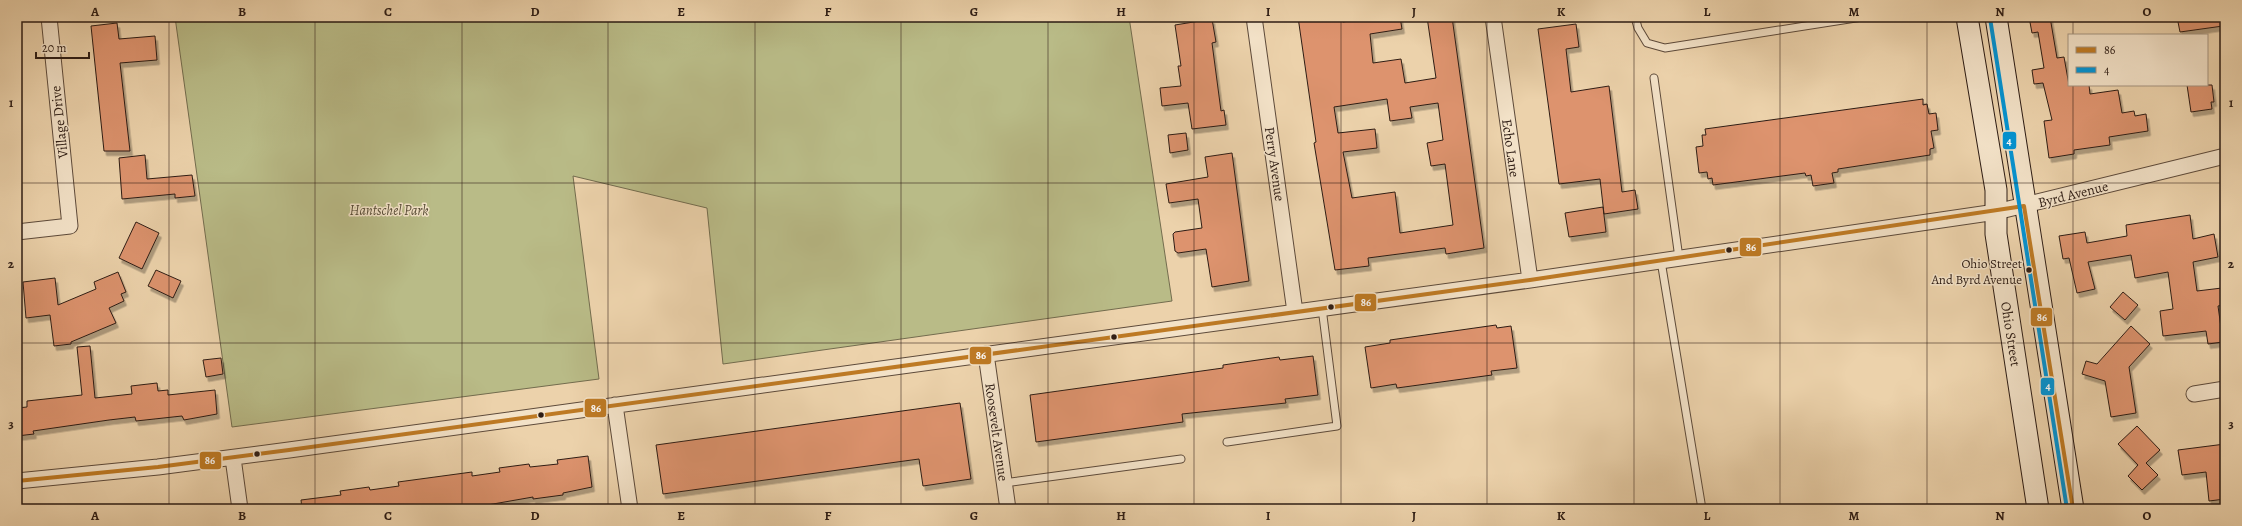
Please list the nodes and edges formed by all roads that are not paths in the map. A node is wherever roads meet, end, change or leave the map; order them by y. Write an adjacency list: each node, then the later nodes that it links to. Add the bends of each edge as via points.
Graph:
1 (49, 17): 12 (street, Village Drive, via 70,226)
2 (1254, 17): 17 (street, Perry Avenue)
3 (1493, 17): 15 (street, Echo Lane)
4 (1635, 17): 5 (lane, via 1647,43 1665,48)
5 (1862, 17)
6 (1967, 17): 11 (street, Ohio Street, via 1996,190)
7 (1996, 17): 10 (street)
8 (1654, 78): 13 (lane)
9 (2225, 156): 10 (street, Byrd Avenue)
10 (2024, 206): 11 (street, Byrd Avenue); 32 (street)
11 (1996, 212): 13 (street, Byrd Avenue); 31 (street, Ohio Street, via 1996,234)
12 (17, 232)
13 (1679, 258): 14 (street, Byrd Avenue)
14 (1661, 261): 15 (street, Byrd Avenue); 30 (lane)
15 (1530, 280): 16 (street, Byrd Avenue)
16 (1322, 308): 17 (street, Byrd Avenue); 22 (lane, via 1337,426)
17 (1295, 312): 18 (street, Byrd Avenue)
18 (986, 354): 21 (street, Byrd Avenue); 26 (street, Roosevelt Avenue)
19 (2225, 389): 20 (street)
20 (2194, 394)
21 (615, 405): 23 (street, Byrd Avenue); 28 (street)
22 (1227, 442)
23 (233, 458): 25 (street, Byrd Avenue); 27 (street)
24 (1181, 459): 26 (lane)
25 (17, 481)
26 (1004, 483): 29 (street, Roosevelt Avenue)
27 (240, 509)
28 (630, 509)
29 (1008, 509)
30 (1702, 509)
31 (2038, 509)
32 (2072, 509)

